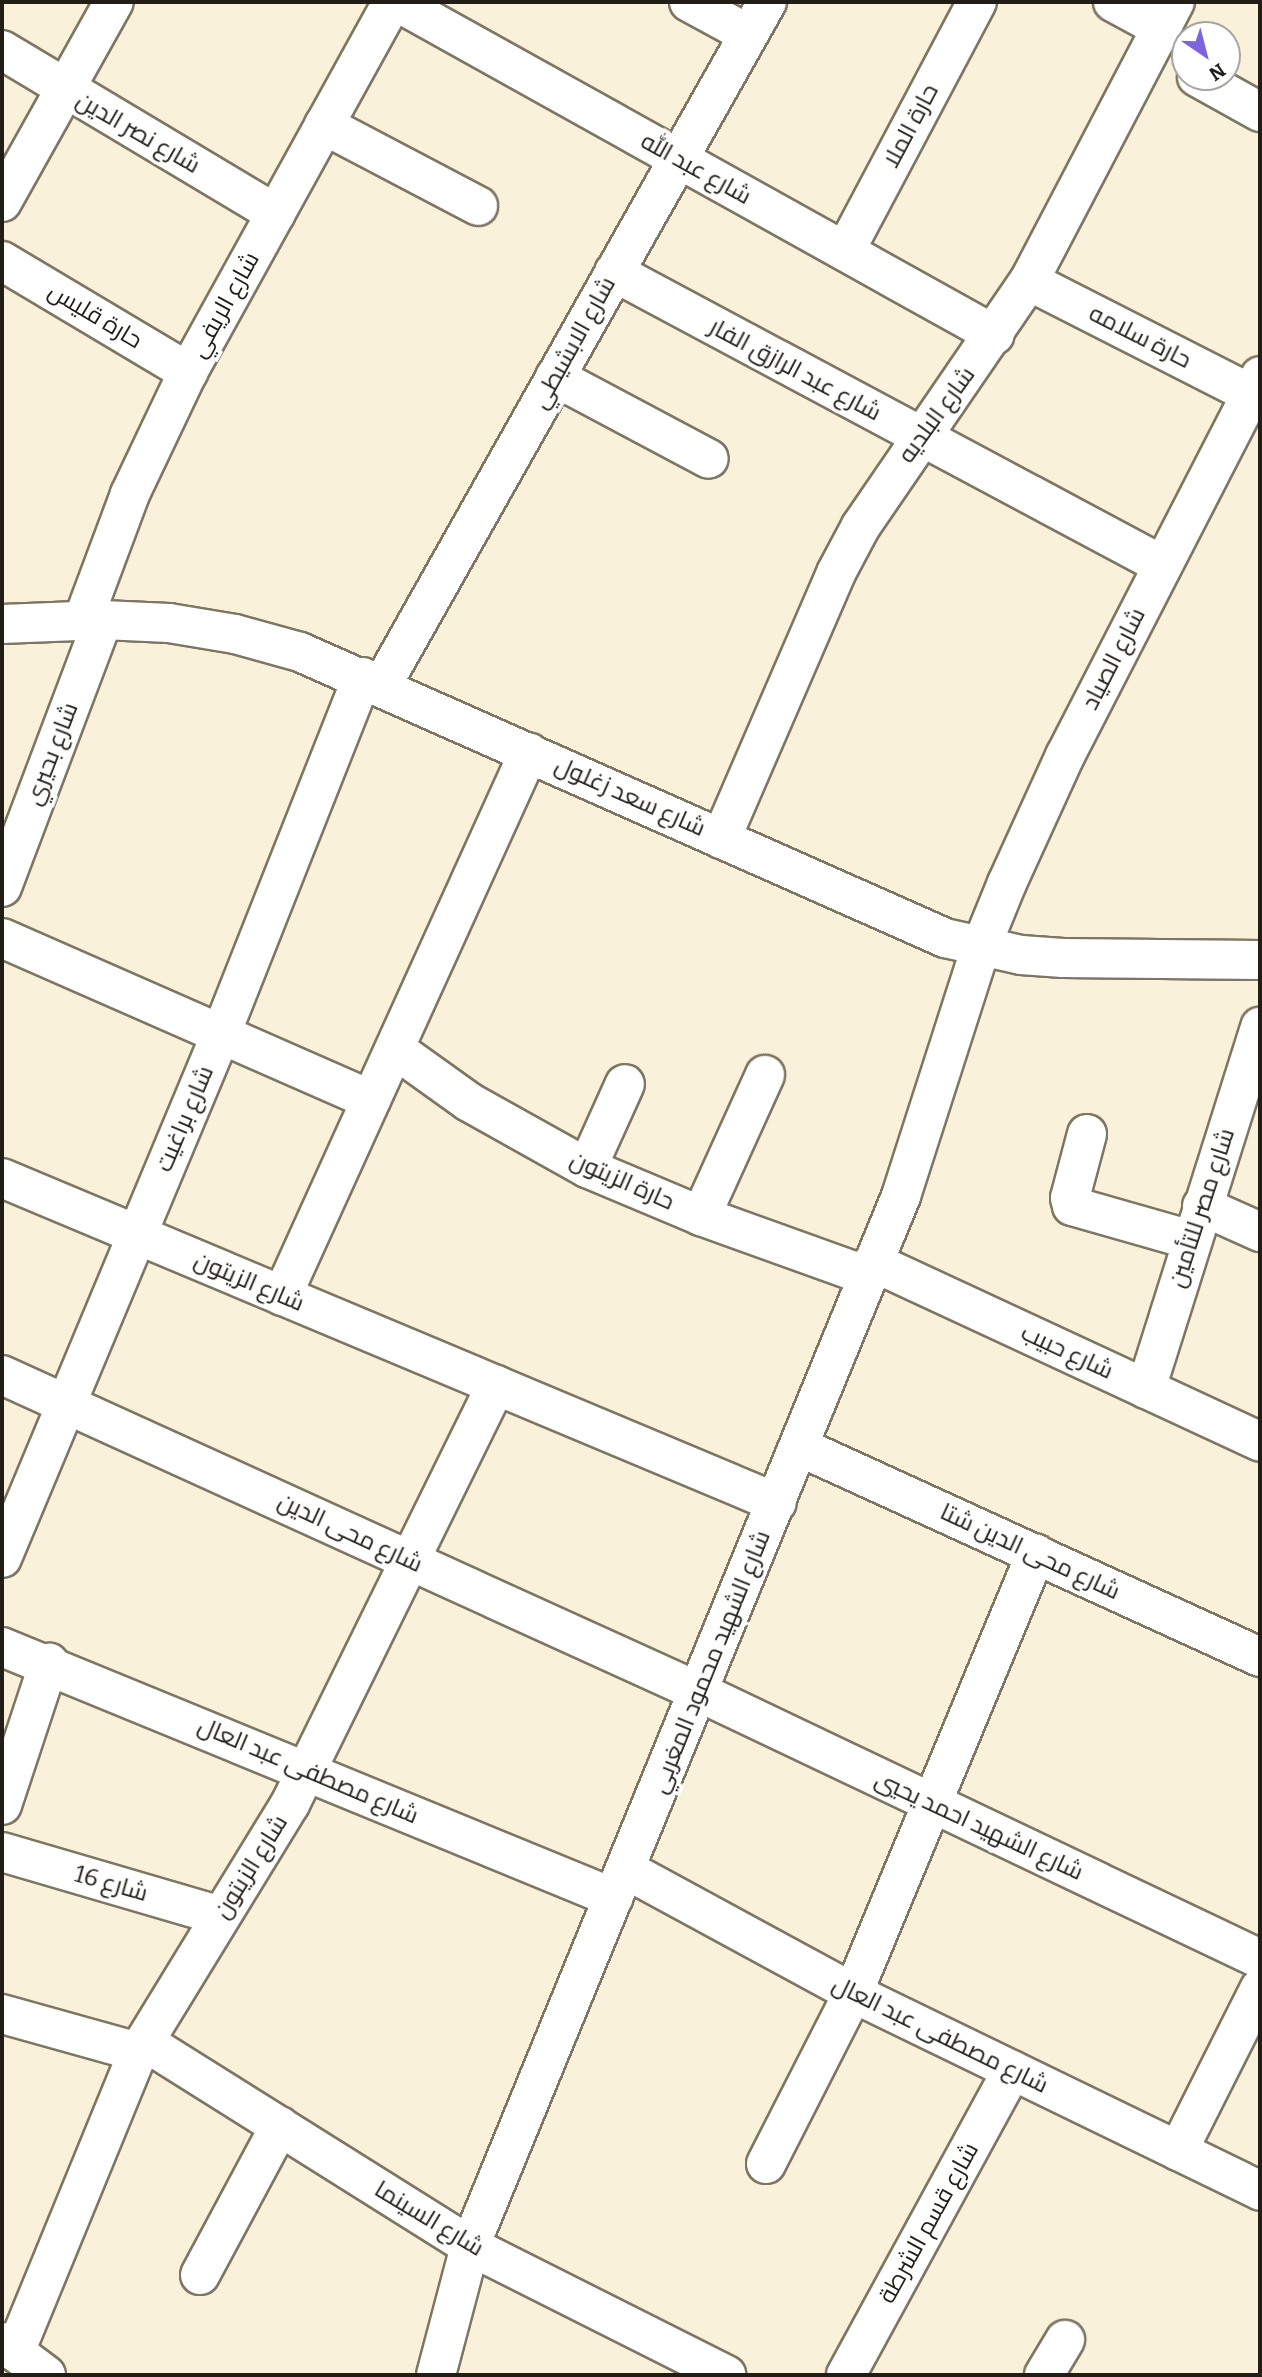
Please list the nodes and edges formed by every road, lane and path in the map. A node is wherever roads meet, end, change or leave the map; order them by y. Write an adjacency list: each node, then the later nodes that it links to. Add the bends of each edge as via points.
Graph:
1 (114, 2): 12 (street)
2 (392, 2): 15 (street, شارع الريفي)
3 (397, 2): 16 (street, شارع عبد الله)
4 (689, 2): 9 (street)
5 (767, 2): 9 (street, شارع الابشيطي)
6 (977, 2): 20 (street, حارة الملا)
7 (1113, 2): 8 (street)
8 (1162, 27): 10 (street); 23 (street, شارع البلديه)
9 (748, 34): 16 (street, شارع الابشيطي)
10 (1171, 44)
11 (2, 50): 12 (street, شارع نصر الدين)
12 (64, 90): 17 (street); 19 (street, شارع نصر الدين)
13 (1223, 91): 14 (street)
14 (1260, 112)
15 (324, 125): 18 (street); 19 (street, شارع الريفي)
16 (678, 159): 20 (street, شارع عبد الله); 22 (street, شارع الابشيطي)
17 (2, 202)
18 (478, 206)
19 (275, 214): 25 (street, شارع الريفي)
20 (845, 251): 24 (street, شارع عبد الله)
21 (2, 261): 25 (street, حارة قليس)
22 (614, 272): 26 (street, شارع الابشيطي); 28 (street, شارع عبد الرازق الفار)
23 (1030, 281): 24 (street, شارع البلديه); 27 (street, حارة سلامه)
24 (995, 335): 28 (street, شارع البلديه)
25 (188, 372): 31 (street, شارع الريفي, via 130,494)
26 (555, 377): 29 (street); 33 (street, شارع الابشيطي)
27 (1255, 385): 30 (street, شارع الصياد)
28 (921, 437): 30 (street, شارع عبد الرازق الفار); 35 (street, شارع البلديه, via 889,480 836,573)
29 (709, 459)
30 (1162, 565): 38 (street, شارع الصياد, via 1060,766)
31 (93, 620): 32 (street, شارع سعد زغلول); 33 (street, شارع سعد زغلول, via 235,634 300,652); 36 (street, شارع بحيري)
32 (2, 624)
33 (372, 681): 34 (street, شارع سعد زغلول); 41 (street, شارع براغيت)
34 (529, 752): 35 (street, شارع سعد زغلول); 42 (street)
35 (721, 839): 38 (street, شارع سعد زغلول, via 912,926)
36 (2, 887)
37 (2, 938): 41 (street)
38 (981, 947): 39 (street, شارع سعد زغلول, via 1063,958); 53 (street, شارع الشهيد محمود المغربي, via 930,1114)
39 (1260, 960)
40 (1260, 1027): 50 (street, شارع مصر للتأمين)
41 (221, 1034): 45 (street); 52 (street, شارع براغيت)
42 (395, 1049): 45 (street); 47 (street, حارة الزيتون, via 469,1102)
43 (765, 1075): 49 (street)
44 (625, 1084): 47 (street)
45 (371, 1100): 54 (street)
46 (1087, 1134): 50 (street, via 1070,1198 1072,1206)
47 (587, 1168): 49 (street, حارة الزيتون)
48 (2, 1178): 52 (street, شارع الزيتون)
49 (701, 1216): 53 (street, حارة الزيتون)
50 (1197, 1223): 51 (street); 57 (street, شارع مصر للتأمين)
51 (1260, 1233)
52 (137, 1234): 54 (street, شارع الزيتون); 58 (street, شارع براغيت)
53 (871, 1269): 57 (street, شارع حبيب); 60 (street, شارع الشهيد محمود المغربي)
54 (282, 1296): 56 (street, شارع الزيتون)
55 (2, 1375): 58 (street, شارع محى الدين)
56 (496, 1385): 61 (street, شارع الزيتون); 64 (street, شارع الزيتون)
57 (1146, 1389): 59 (street, شارع حبيب)
58 (66, 1404): 63 (street, شارع براغيت); 64 (street, شارع محى الدين)
59 (1260, 1442)
60 (800, 1447): 61 (street, شارع الشهيد محمود المغربي); 62 (street, شارع محى الدين شتا)
61 (777, 1503): 68 (street, شارع الشهيد محمود المغربي)
62 (1036, 1554): 66 (street, شارع محى الدين شتا); 70 (street)
63 (2, 1558)
64 (411, 1561): 68 (street, شارع محى الدين); 69 (street, شارع الزيتون)
65 (2, 1647): 67 (street, شارع مصطفى عبد العال)
66 (1260, 1657)
67 (49, 1663): 69 (street, شارع مصطفى عبد العال); 71 (street)
68 (699, 1692): 70 (street, شارع الشهيد احمد يحيي); 73 (street, شارع الشهيد محمود المغربي)
69 (308, 1771): 73 (street, شارع مصطفى عبد العال); 74 (street, شارع الزيتون)
70 (932, 1803): 75 (street, شارع الشهيد احمد يحيي); 76 (street)
71 (2, 1805)
72 (2, 1852): 74 (street, شارع 16)
73 (619, 1884): 76 (street, شارع مصطفى عبد العال); 84 (street, شارع الشهيد محمود المغربي)
74 (221, 1916): 78 (street, شارع الزيتون)
75 (1260, 1965): 81 (street)
76 (853, 1993): 79 (street, شارع مصطفى عبد العال); 82 (street)
77 (2, 2014): 78 (street, شارع السينما)
78 (141, 2047): 80 (street, شارع السينما); 87 (street, شارع الزيتون)
79 (1012, 2070): 81 (street, شارع مصطفى عبد العال); 91 (street, شارع قسم الشرطة)
80 (280, 2126): 84 (street, شارع السينما); 85 (street)
81 (1178, 2151): 83 (street, شارع مصطفى عبد العال)
82 (766, 2164)
83 (1260, 2192)
84 (470, 2246): 89 (street, شارع الشهيد محمود المغربي); 90 (street, شارع السينما)
85 (200, 2275)
86 (1065, 2340): 92 (street)
87 (8, 2347): 88 (street)
88 (46, 2375)
89 (436, 2375)
90 (726, 2375)
91 (846, 2375)
92 (1044, 2375)

